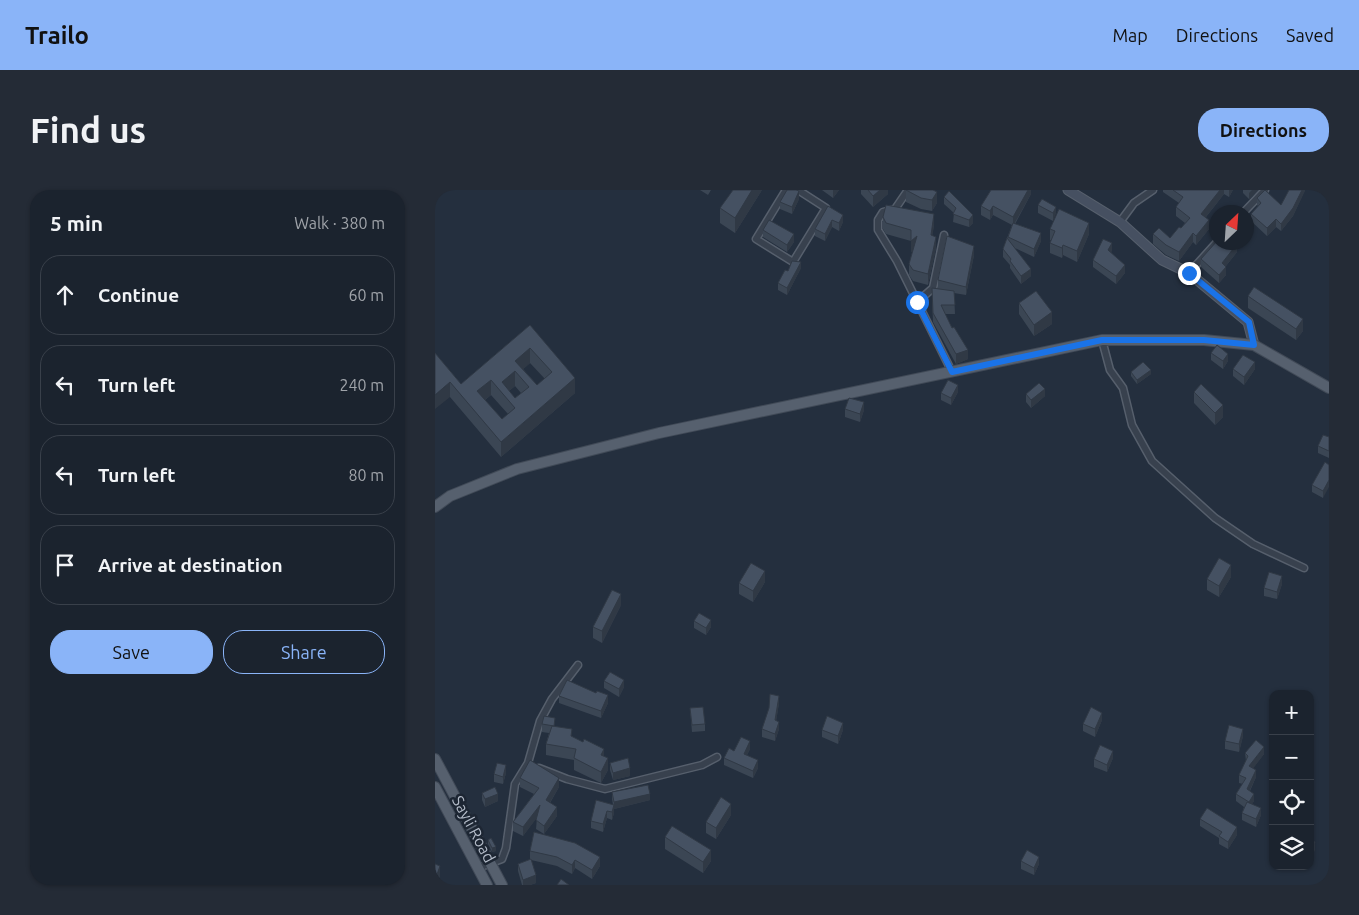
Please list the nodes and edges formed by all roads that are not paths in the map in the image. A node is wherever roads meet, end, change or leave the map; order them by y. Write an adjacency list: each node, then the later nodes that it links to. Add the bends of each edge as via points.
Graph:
1 (786, 190): 2 (street, via 756,239 793,262 826,208)
2 (798, 190)
3 (908, 190): 12 (street, via 895,209 883,212 878,230)
4 (1068, 190): 8 (main road)
5 (1153, 190): 8 (street, via 1134,203)
6 (1265, 190): 7 (street)
7 (1251, 205)
8 (1120, 222): 11 (main road, via 1162,260)
9 (943, 235): 12 (street, via 933,288)
10 (1210, 250): 11 (street)
11 (1189, 273): 14 (main road, via 1249,322)
12 (917, 302): 15 (street)
13 (1102, 340): 14 (main road, via 1204,340); 15 (main road); 18 (street, via 1110,370 1123,388 1132,425 1152,461 1223,524 1253,544)
14 (1254, 345): 16 (main road)
15 (952, 372): 17 (main road, via 659,433 517,469 450,496)
16 (1329, 388)
17 (435, 507)
18 (1304, 568)
19 (578, 665): 22 (street, via 540,721)
20 (717, 757): 22 (street, via 701,765 605,789 567,779)
21 (435, 759): 24 (main road)
22 (529, 763): 24 (street, via 515,784 502,859)
23 (435, 788): 25 (main road, Sayli Road)
24 (490, 863): 25 (street); 27 (main road)
25 (478, 868): 26 (main road, Sayli Road)
26 (485, 884)
27 (502, 885)

